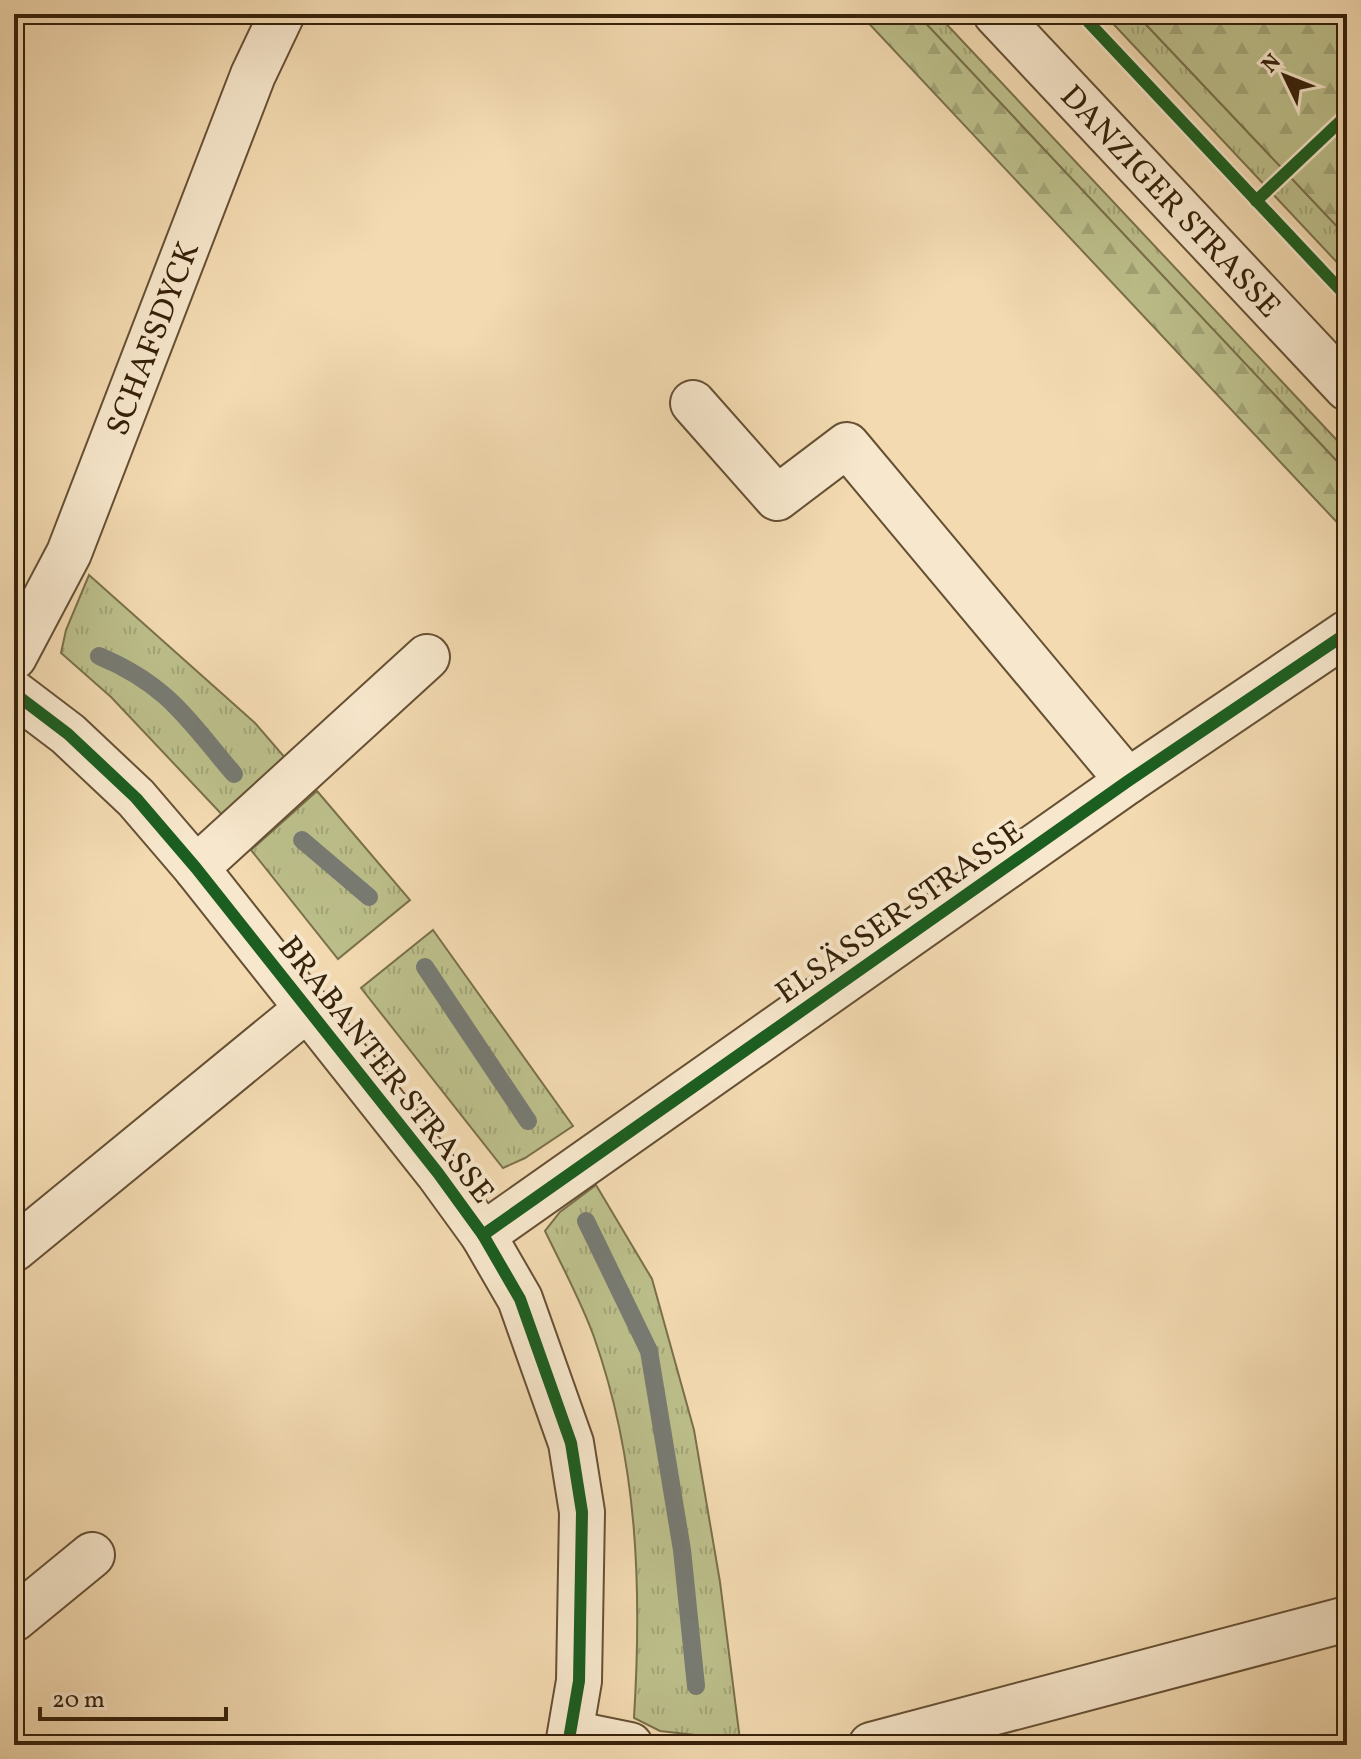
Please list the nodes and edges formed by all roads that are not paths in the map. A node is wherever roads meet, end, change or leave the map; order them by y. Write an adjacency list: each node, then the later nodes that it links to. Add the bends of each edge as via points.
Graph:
1 (282, 14): 6 (street, SCHAFSDYCK, via 253,75 69,553)
2 (996, 14): 3 (street, DANZIGER STRASSE)
3 (1347, 388)
4 (693, 403): 9 (street, via 777,498 847,445)
5 (1347, 633): 9 (street, ELSÄSSER STRASSE)
6 (14, 657)
7 (427, 657): 10 (street)
8 (14, 693): 10 (street, BRABANTER STRASSE, via 68,734 136,798)
9 (1128, 781): 12 (street, ELSÄSSER STRASSE)
10 (196, 868): 11 (street, BRABANTER STRASSE)
11 (308, 1008): 12 (street, BRABANTER STRASSE); 13 (street)
12 (483, 1235): 17 (street, BRABANTER STRASSE, via 520,1299 571,1443 582,1526 579,1681)
13 (14, 1249)
14 (92, 1555): 15 (street)
15 (14, 1619)
16 (1347, 1619): 18 (street)
17 (570, 1739): 19 (street)
18 (922, 1739): 20 (street)
19 (630, 1745)
20 (871, 1745)

